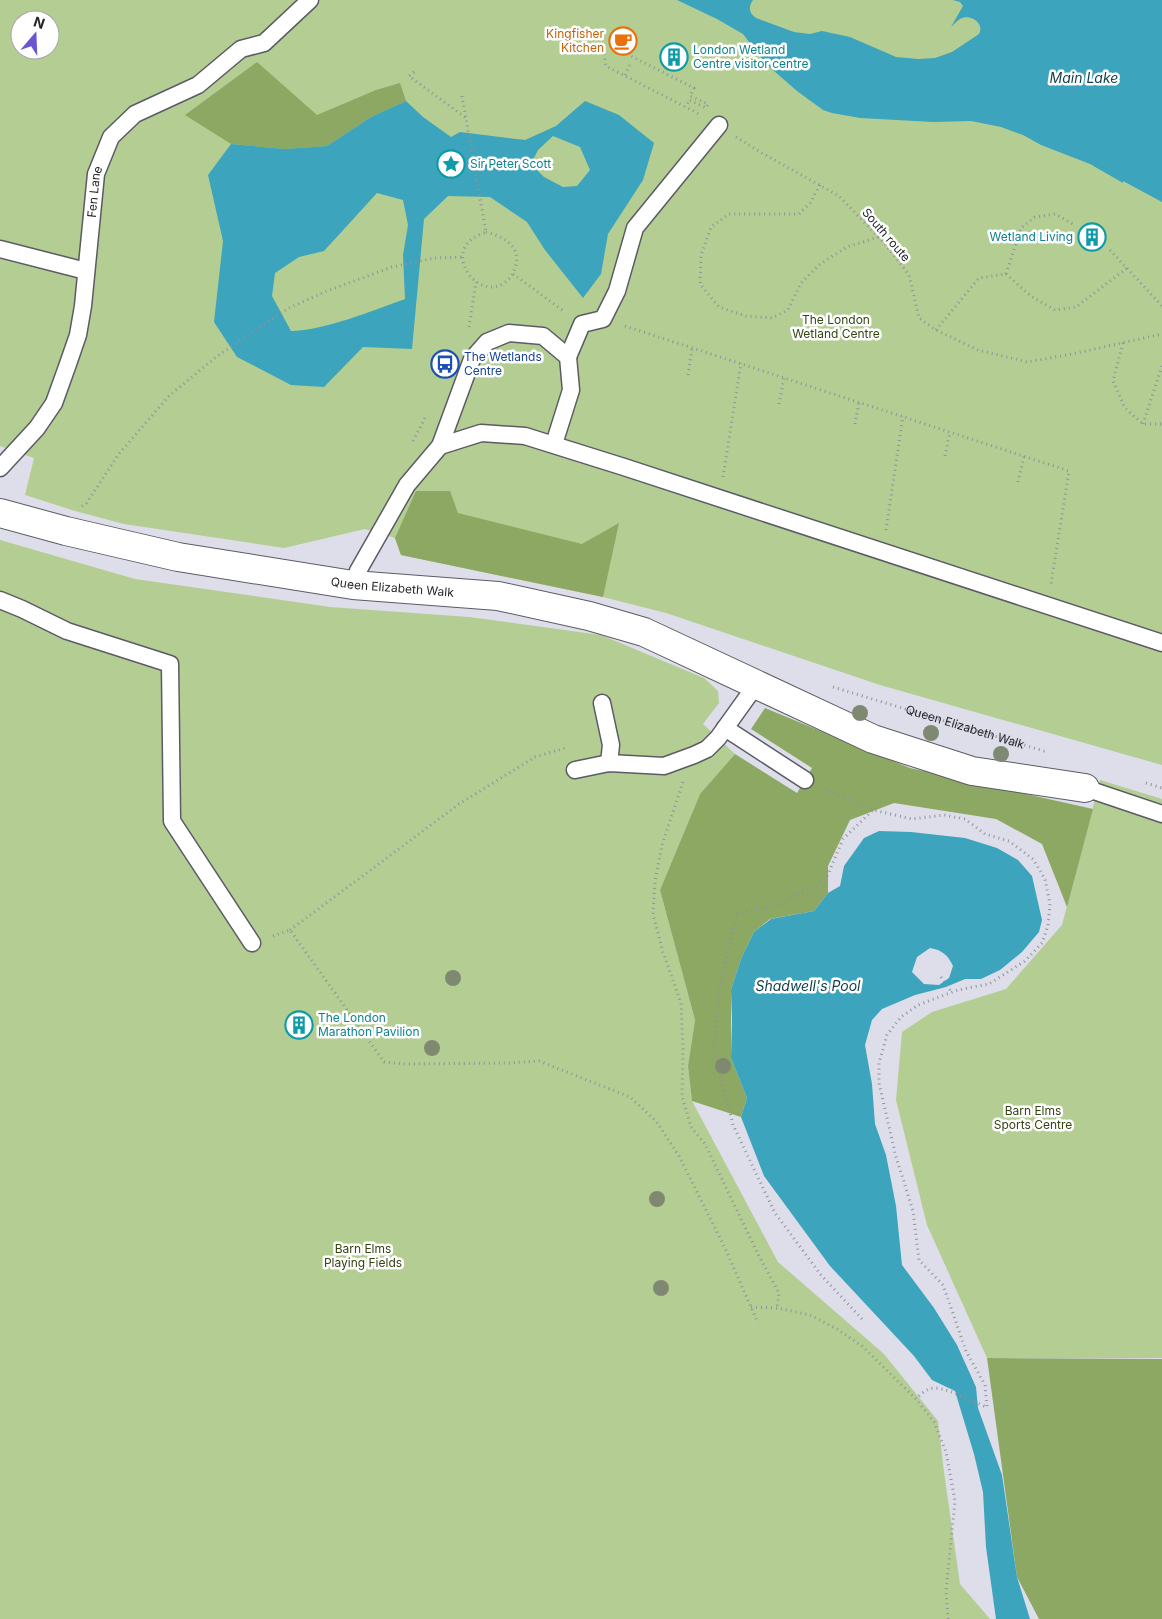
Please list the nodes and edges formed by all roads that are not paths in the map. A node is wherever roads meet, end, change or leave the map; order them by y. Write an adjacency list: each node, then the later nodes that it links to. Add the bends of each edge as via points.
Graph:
1 (310, 0): 4 (lane, Fen Lane, via 264,43 241,49 198,85 135,114 111,137 96,174)
2 (719, 125): 5 (lane, via 635,228 617,291 603,319 582,324)
3 (0, 249): 4 (lane)
4 (86, 271): 8 (lane, Fen Lane, via 78,335 54,403 38,428)
5 (568, 357): 6 (lane, via 570,390); 7 (lane, via 543,336 509,333 487,342 472,359)
6 (554, 444): 7 (lane, via 525,436 480,433); 12 (lane)
7 (440, 446): 10 (lane, via 407,485)
8 (0, 468)
9 (0, 513): 10 (street, Queen Elizabeth Walk, via 178,557)
10 (353, 585): 13 (street, Queen Elizabeth Walk, via 498,596 590,616 644,632)
11 (0, 600): 21 (lane, via 67,631 170,664 172,821)
12 (1162, 643)
13 (756, 685): 15 (lane); 19 (street, Queen Elizabeth Walk, via 874,739 972,770)
14 (602, 704): 16 (lane, via 611,745)
15 (725, 728): 16 (lane, via 707,749 664,766); 18 (lane)
16 (609, 763): 17 (lane)
17 (575, 770)
18 (805, 780)
19 (1085, 788): 20 (lane)
20 (1162, 814)
21 (252, 942)

